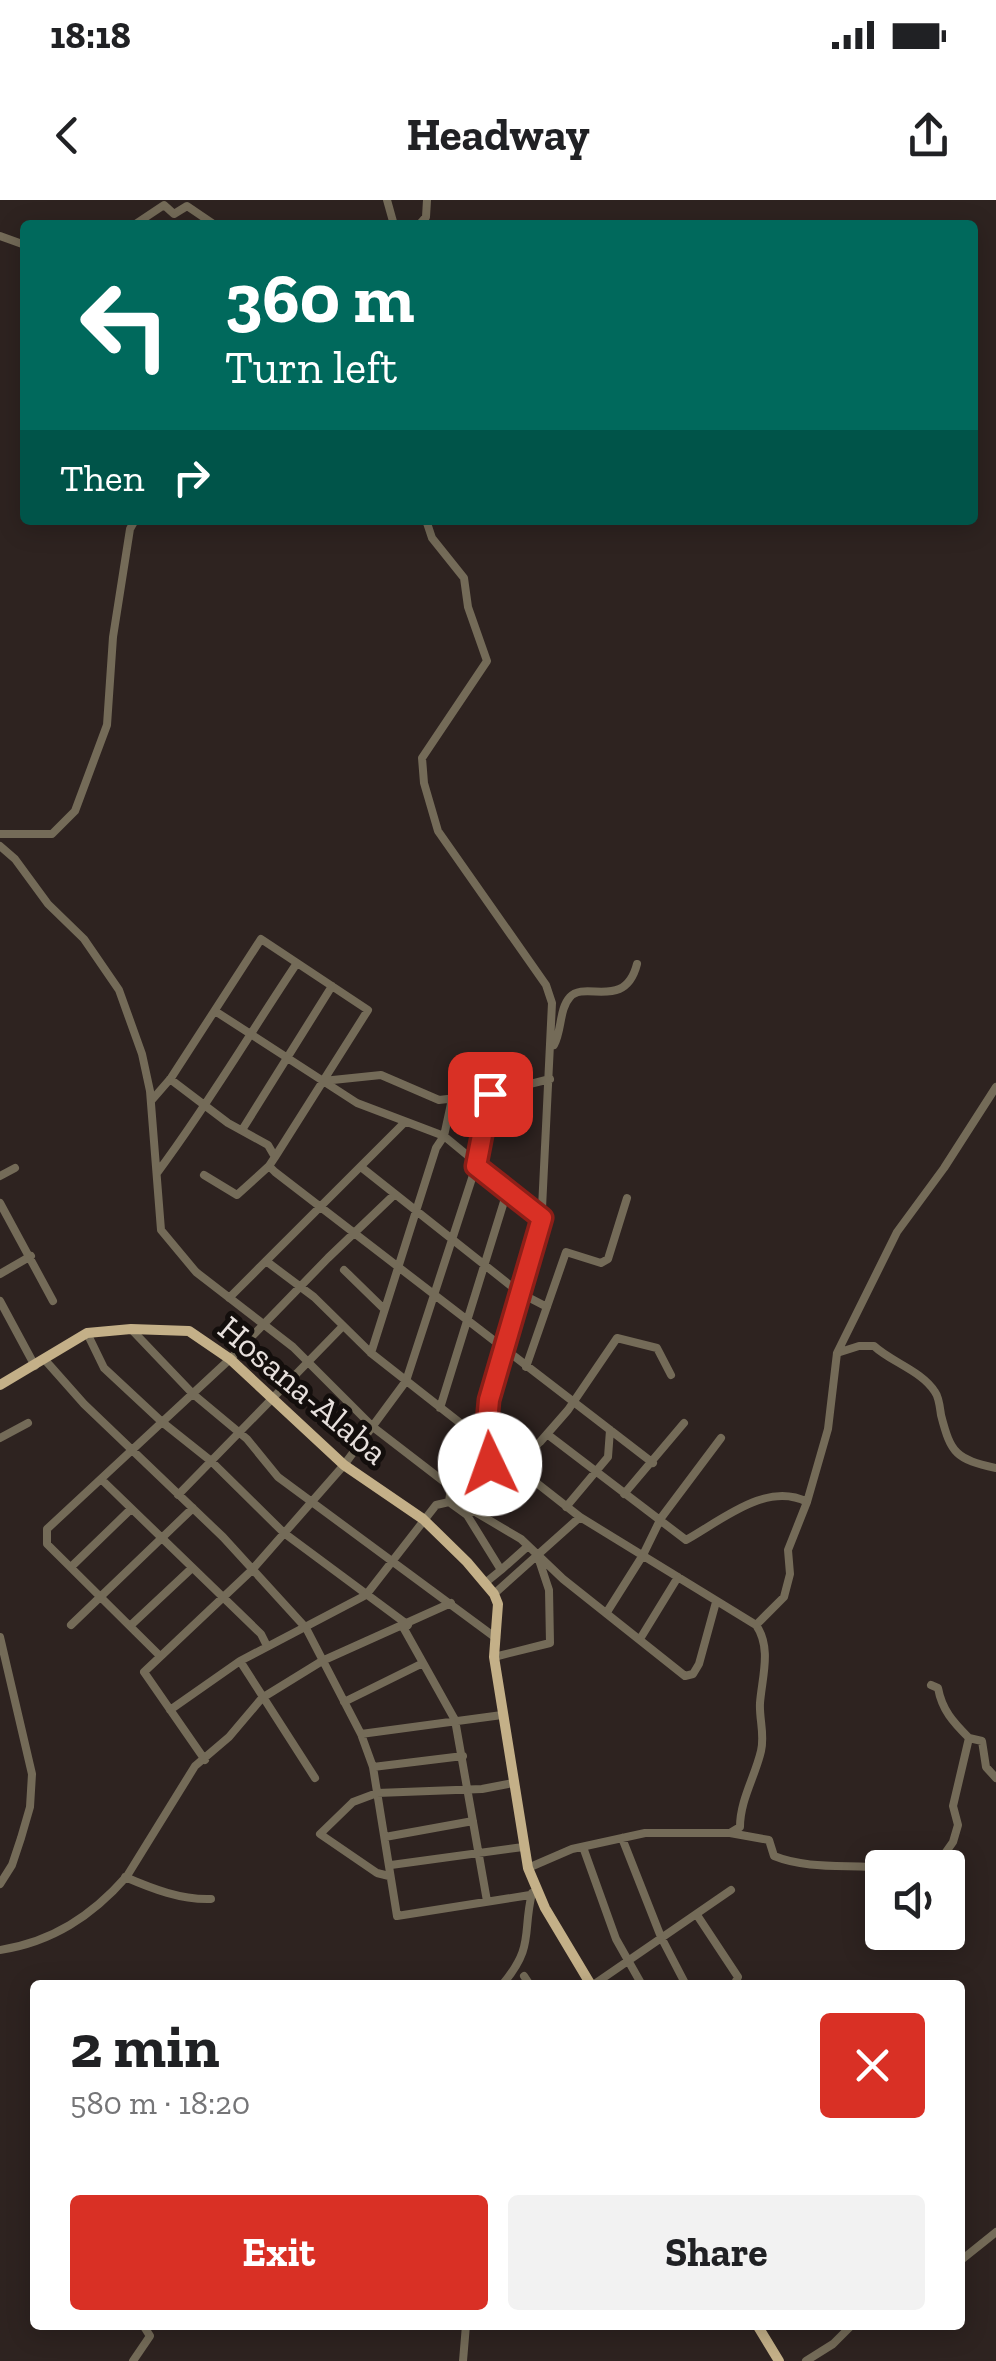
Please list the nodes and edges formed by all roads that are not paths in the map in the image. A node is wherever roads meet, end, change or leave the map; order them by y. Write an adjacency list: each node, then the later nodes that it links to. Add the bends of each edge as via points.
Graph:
1 (142, 220): 2 (street, via 164,205 174,214 187,206)
2 (208, 220)
3 (133, 525): 5 (street, via 113,636 107,725 75,811 52,834)
4 (428, 525): 12 (street, via 464,578 487,661 422,758 424,783 438,831 546,986)
5 (0, 834)
6 (0, 846): 20 (street, via 84,939 119,990)
7 (297, 963): 9 (street); 10 (street, via 262,939); 11 (street)
8 (637, 964): 12 (street, via 622,988 570,998)
9 (332, 986): 13 (street); 16 (street, via 368,1010)
10 (215, 1011): 11 (street); 15 (street)
11 (249, 1033): 13 (street); 21 (street)
12 (552, 1048): 14 (street)
13 (288, 1058): 16 (street); 23 (street)
14 (550, 1078): 18 (street); 38 (street)
15 (170, 1079): 20 (street); 21 (street)
16 (323, 1081): 19 (street, via 381,1075 439,1100); 22 (street, via 357,1104); 25 (street)
17 (996, 1087): 63 (street, via 897,1232)
18 (490, 1094): 19 (street); 26 (street)
19 (452, 1099): 24 (street)
20 (151, 1102): 29 (street)
21 (206, 1107): 23 (street); 29 (street)
22 (405, 1122): 24 (street); 27 (street)
23 (242, 1130): 25 (street, via 268,1145)
24 (444, 1136): 26 (street); 37 (street)
25 (272, 1161): 30 (street, via 238,1195); 36 (street)
26 (476, 1166): 32 (street); 40 (street)
27 (360, 1167): 33 (street); 36 (street)
28 (14, 1168): 31 (street)
29 (157, 1173): 50 (street, via 161,1230)
30 (204, 1175)
31 (0, 1176)
32 (507, 1192): 38 (street); 43 (street)
33 (395, 1194): 37 (street); 39 (street)
34 (627, 1198): 53 (street, via 608,1259 566,1252)
35 (0, 1202): 41 (street)
36 (321, 1206): 39 (street); 42 (street)
37 (416, 1210): 40 (street); 44 (street)
38 (542, 1218): 48 (street)
39 (355, 1232): 44 (street); 47 (street)
40 (453, 1239): 43 (street); 49 (street)
41 (31, 1256): 46 (street); 52 (street)
42 (266, 1261): 47 (street); 50 (street)
43 (484, 1264): 48 (street); 56 (street)
44 (397, 1266): 49 (street); 54 (street)
45 (344, 1270): 54 (street)
46 (0, 1274)
47 (300, 1286): 57 (street); 59 (street)
48 (520, 1292): 53 (street); 62 (street)
49 (436, 1296): 56 (street); 70 (street)
50 (229, 1298): 57 (street)
51 (0, 1301): 55 (street)
52 (54, 1301)
53 (547, 1307): 68 (street)
54 (384, 1309): 64 (street)
55 (10, 1320): 58 (street); 67 (street)
56 (467, 1320): 62 (street); 75 (street)
57 (264, 1324): 65 (street); 66 (street)
58 (0, 1326)
59 (343, 1326): 64 (street); 66 (street)
60 (131, 1329): 61 (main road, Hosana-Alaba); 65 (main road, Hosana-Alaba, via 188,1332); 72 (street)
61 (87, 1334): 67 (main road, Hosana-Alaba); 77 (street, via 104,1368)
62 (503, 1348): 68 (street); 85 (street, via 489,1400)
63 (838, 1353): 91 (street, via 874,1346 907,1366 936,1392 949,1445 962,1460); 99 (street, via 828,1429)
64 (372, 1354): 70 (street)
65 (230, 1359): 72 (street); 73 (main road, Hosana-Alaba)
66 (308, 1362): 73 (street); 79 (street)
67 (40, 1363): 71 (main road, Hosana-Alaba); 86 (street)
68 (526, 1366): 74 (street)
69 (671, 1375): 74 (street, via 657,1348 617,1338)
70 (406, 1382): 75 (street); 79 (street)
71 (0, 1385)
72 (192, 1394): 77 (street); 81 (street)
73 (274, 1398): 81 (street); 90 (main road, Hosana-Alaba)
74 (573, 1402): 80 (street); 82 (street)
75 (440, 1408): 85 (street)
76 (28, 1422): 83 (street)
77 (162, 1422): 86 (street); 87 (street)
78 (684, 1423): 88 (street)
79 (373, 1427): 90 (street); 98 (street, via 451,1487)
80 (610, 1430): 88 (street); 92 (street, via 608,1457)
81 (240, 1432): 87 (street); 97 (street, via 278,1477)
82 (547, 1434): 89 (street); 92 (street)
83 (0, 1438)
84 (721, 1438): 106 (street)
85 (488, 1446): 89 (street); 94 (street)
86 (131, 1451): 93 (street); 95 (street)
87 (210, 1462): 95 (street); 107 (street)
88 (653, 1462): 96 (street)
89 (512, 1464): 94 (street); 100 (street)
90 (344, 1465): 97 (street); 105 (main road, Hosana-Alaba)
91 (996, 1468)
92 (598, 1473): 96 (street); 100 (street)
93 (101, 1479): 101 (street); 113 (street, via 48,1530 47,1544)
94 (487, 1488): 103 (street)
95 (178, 1494): 102 (street)
96 (624, 1494): 106 (street)
97 (312, 1502): 107 (street); 112 (street)
98 (449, 1502): 103 (street); 105 (street)
99 (807, 1502): 106 (street, via 785,1494 762,1498 686,1540); 127 (street, via 788,1550 784,1597)
100 (566, 1507): 104 (street)
101 (131, 1508): 108 (street); 113 (street)
102 (192, 1508): 108 (street); 116 (street)
103 (470, 1512): 109 (street); 115 (street)
104 (580, 1517): 110 (street); 111 (street)
105 (424, 1520): 112 (street); 118 (main road, Hosana-Alaba)
106 (660, 1521): 111 (street)
107 (284, 1533): 116 (street); 120 (street)
108 (161, 1538): 114 (street); 121 (street)
109 (528, 1546): 110 (street); 115 (street)
110 (538, 1555): 119 (street); 125 (street); 136 (street, via 548,1590 550,1644)
111 (642, 1556): 117 (street); 125 (street)
112 (394, 1562): 120 (street); 124 (street)
113 (70, 1567): 121 (street)
114 (192, 1568): 122 (street); 128 (street)
115 (501, 1570): 118 (street)
116 (251, 1571): 122 (street); 130 (street)
117 (678, 1577): 123 (street); 133 (street)
118 (486, 1583): 119 (main road, Hosana-Alaba)
119 (494, 1594): 132 (main road)
120 (366, 1595): 129 (street); 130 (street)
121 (100, 1597): 126 (street); 128 (street)
122 (222, 1598): 134 (street); 135 (street)
123 (716, 1602): 127 (street); 133 (street, via 693,1674 685,1676)
124 (451, 1604): 129 (street); 132 (street)
125 (607, 1612): 133 (street)
126 (71, 1625)
127 (756, 1625): 157 (street, via 765,1650 762,1748 740,1807 740,1828)
128 (130, 1626): 135 (street)
129 (406, 1626): 137 (street); 139 (street)
130 (306, 1628): 134 (street); 137 (street)
131 (0, 1637): 168 (street, via 32,1774 26,1822)
132 (496, 1638): 136 (main road)
133 (640, 1640)
134 (266, 1646): 138 (street)
135 (160, 1656): 143 (street, via 144,1672)
136 (494, 1656): 144 (main road)
137 (322, 1661): 141 (street); 142 (street)
138 (240, 1662): 141 (street); 143 (street)
139 (423, 1663): 142 (street); 145 (street)
140 (931, 1685): 147 (street)
141 (262, 1698): 149 (street); 151 (street)
142 (344, 1702): 146 (street)
143 (170, 1710): 149 (street)
144 (502, 1715): 145 (street); 153 (main road)
145 (455, 1720): 146 (street); 148 (street)
146 (361, 1734): 150 (street)
147 (969, 1738): 152 (street, via 982,1741 986,1767); 162 (street, via 953,1806 958,1825)
148 (463, 1756): 150 (street); 154 (street)
149 (205, 1760): 167 (street)
150 (373, 1767): 155 (street)
151 (315, 1778)
152 (996, 1778)
153 (513, 1782): 154 (street); 161 (main road)
154 (466, 1789): 155 (street); 156 (street)
155 (378, 1793): 158 (street); 166 (street, via 353,1802 320,1834 378,1873)
156 (473, 1822): 158 (street); 163 (street)
157 (730, 1833): 159 (street); 164 (street, via 769,1840 774,1856 803,1866)
158 (385, 1837): 166 (street)
159 (622, 1838): 160 (street); 174 (street)
160 (583, 1847): 165 (street); 176 (street)
161 (523, 1848): 163 (street); 165 (main road)
162 (947, 1850)
163 (479, 1853): 166 (street); 172 (street)
164 (865, 1865)
165 (528, 1868): 170 (main road)
166 (390, 1870): 172 (street, via 398,1916)
167 (126, 1878): 171 (street); 175 (street, via 63,1930)
168 (0, 1884)
169 (731, 1890): 173 (street)
170 (533, 1891): 172 (street); 178 (street, via 524,1954); 180 (main road)
171 (211, 1899)
172 (486, 1901)
173 (697, 1914): 174 (street); 184 (street)
174 (661, 1937): 176 (street); 183 (street)
175 (0, 1950)
176 (627, 1961): 181 (street); 182 (street)
177 (524, 1976): 179 (street)
178 (506, 1980)
179 (527, 1980)
180 (589, 1980)
181 (599, 1980)
182 (639, 1980)
183 (683, 1980)
184 (736, 1980)
185 (996, 2232): 186 (street)
186 (965, 2257)
187 (146, 2330): 192 (street, via 150,2336)
188 (466, 2330): 193 (street)
189 (760, 2330): 191 (main road)
190 (847, 2330): 194 (street)
191 (774, 2359)
192 (133, 2361)
193 (463, 2361)
194 (806, 2361)

